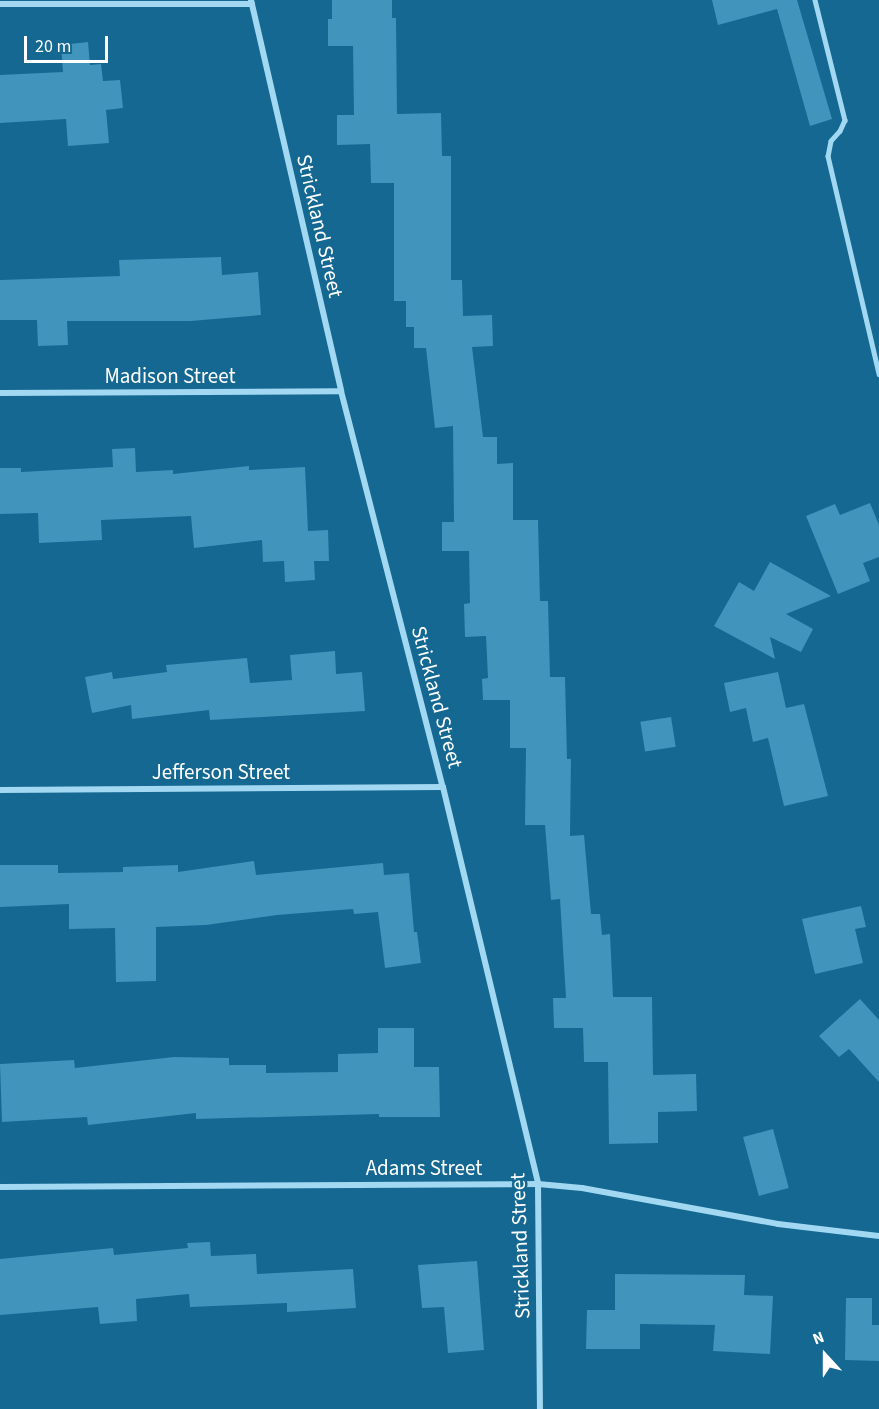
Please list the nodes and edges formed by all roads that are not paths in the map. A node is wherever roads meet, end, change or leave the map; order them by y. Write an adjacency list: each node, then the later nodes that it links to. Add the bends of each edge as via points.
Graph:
1 (815, 0): 4 (lane, via 845,120 831,141 828,156)
2 (251, 2): 3 (street); 5 (street, Strickland Street)
3 (0, 4)
4 (879, 374)
5 (341, 391): 6 (street, Madison Street); 7 (street, Strickland Street)
6 (0, 393)
7 (443, 787): 8 (street, Jefferson Street); 9 (street, Strickland Street)
8 (0, 790)
9 (538, 1184): 10 (street, Adams Street); 11 (street, Adams Street, via 582,1188 778,1224); 12 (street, Strickland Street)
10 (0, 1186)
11 (879, 1236)
12 (540, 1409)

